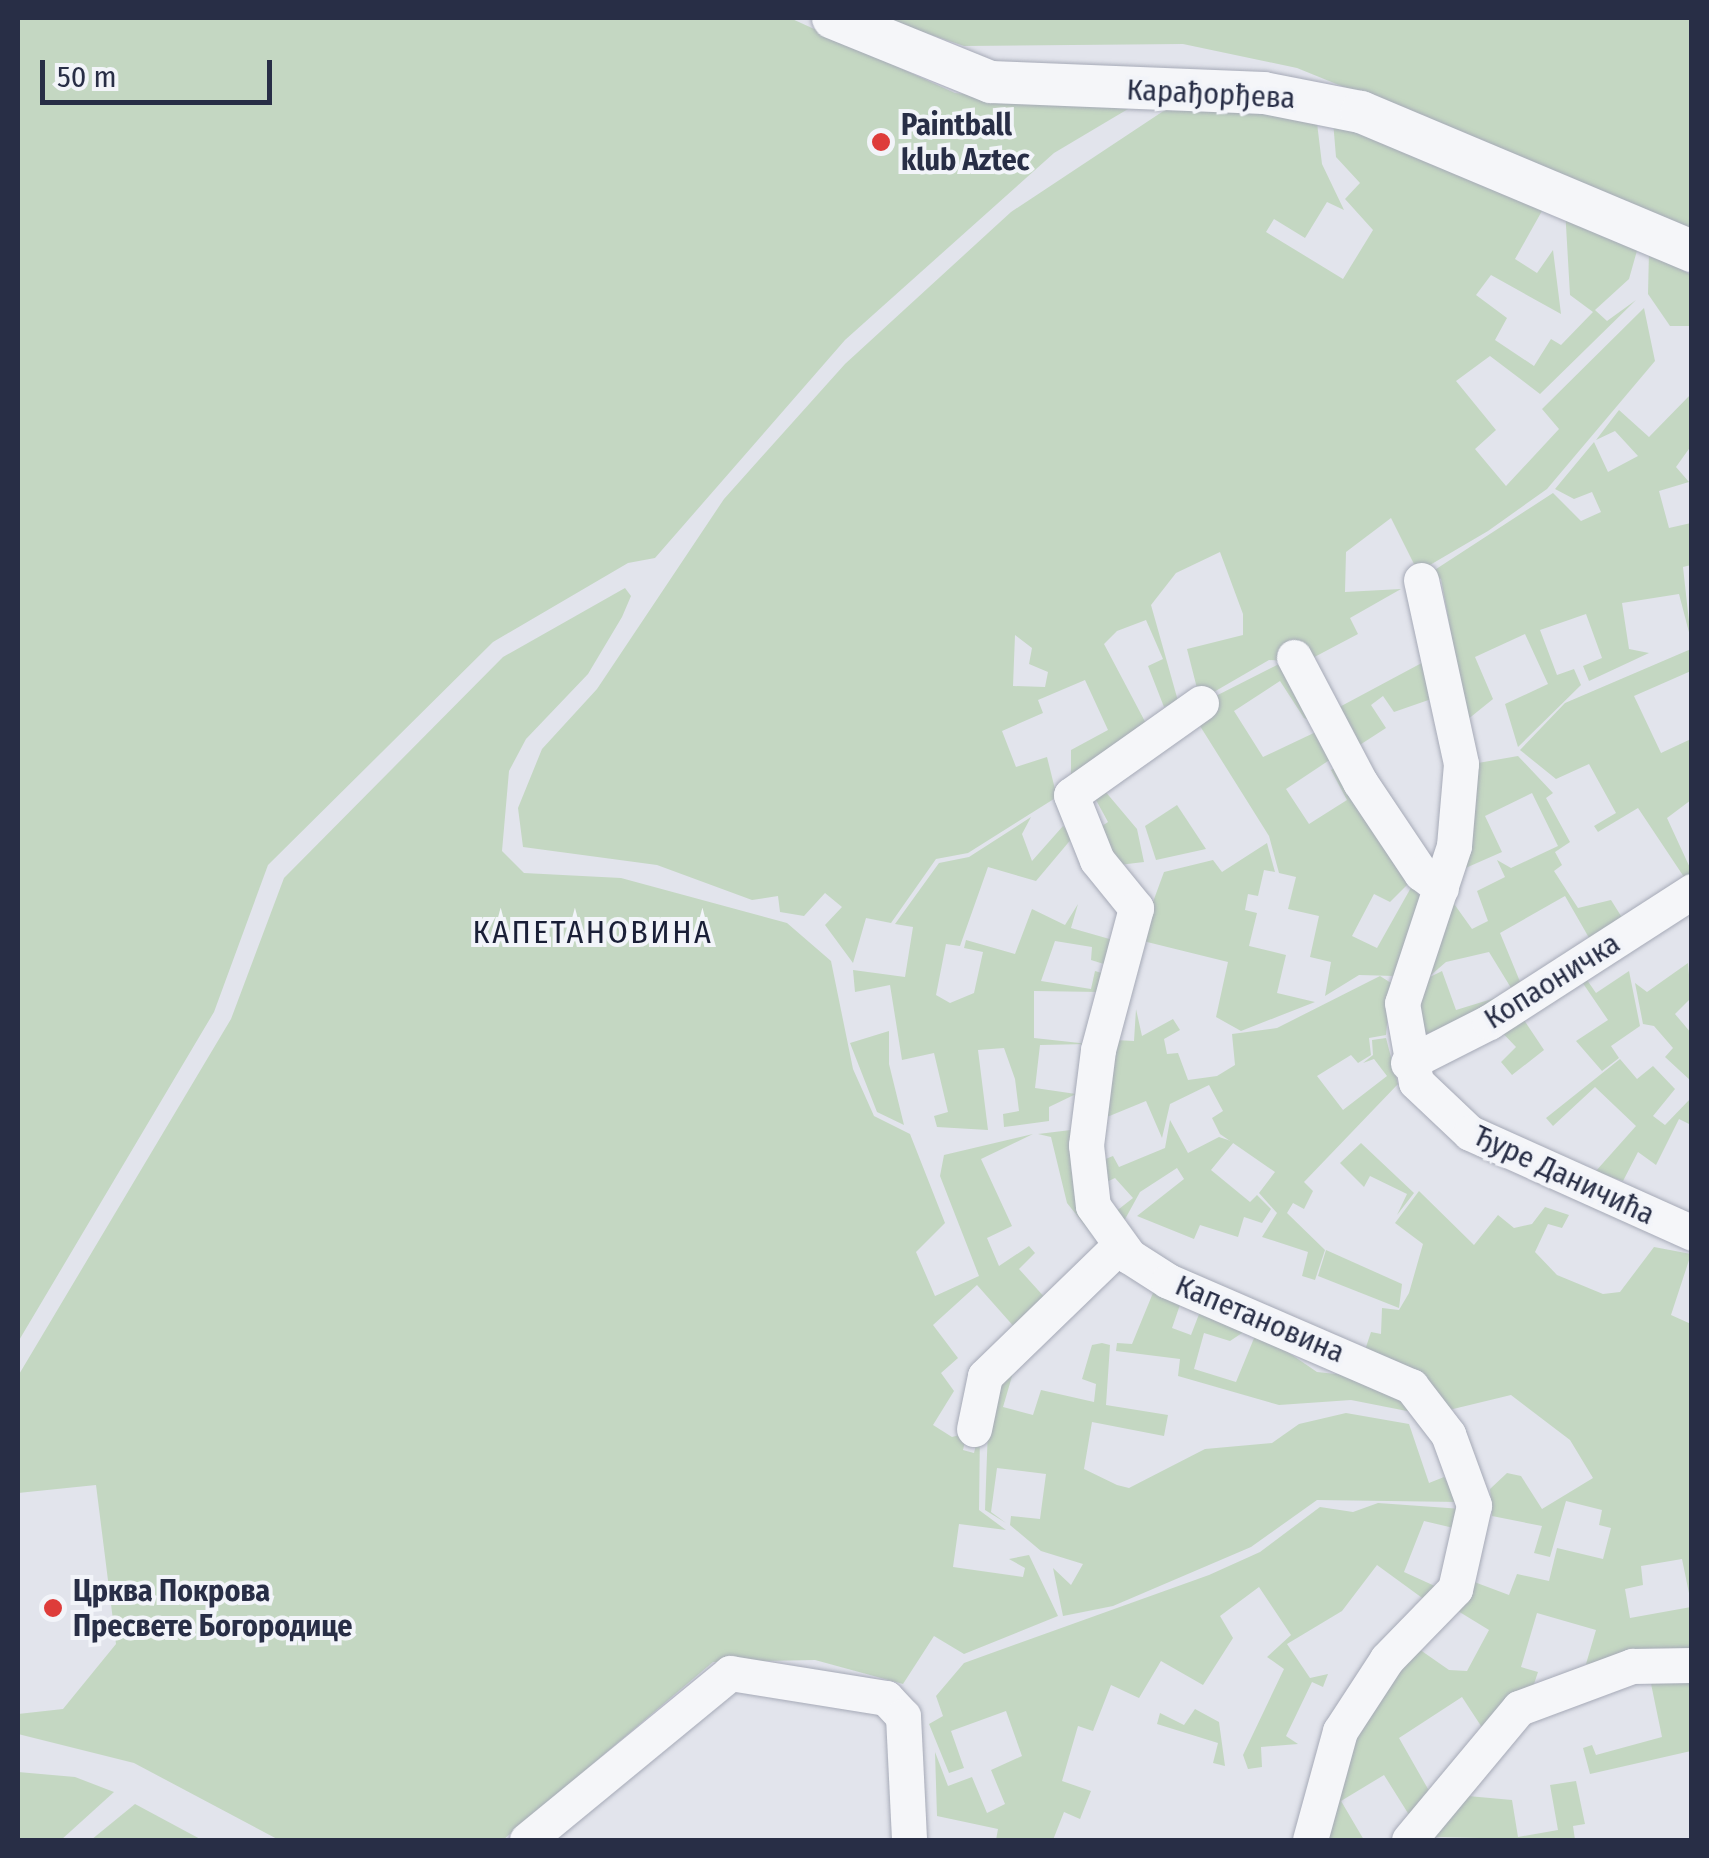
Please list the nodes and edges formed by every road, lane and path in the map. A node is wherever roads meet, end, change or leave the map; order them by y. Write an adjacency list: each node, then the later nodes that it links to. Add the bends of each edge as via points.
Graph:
1 (833, 18): 2 (street, Карађорђева, via 990,82 1264,93 1361,112)
2 (1692, 251)
3 (1421, 580): 6 (street, via 1461,754)
4 (1294, 657): 6 (street, via 1360,782 1420,873)
5 (1201, 703): 10 (street, Капетановина, via 1076,788 1070,802 1098,860 1136,908 1108,1000 1086,1145 1093,1206)
6 (1441, 888): 8 (street, via 1406,982)
7 (1692, 890): 8 (street, Копаоничка, via 1489,1022)
8 (1408, 1063): 9 (street, Ђуре Даничића, via 1422,1092 1470,1133)
9 (1692, 1233)
10 (1120, 1246): 11 (street, via 985,1376); 15 (street, Капетановина, via 1182,1288 1401,1378 1432,1410 1463,1466 1474,1505 1466,1562 1445,1601 1358,1694)
11 (974, 1429)
12 (1692, 1665): 16 (street, via 1632,1666 1519,1708)
13 (528, 1840): 14 (street, via 730,1673 886,1698 904,1716)
14 (909, 1840)
15 (1310, 1840)
16 (1409, 1840)

